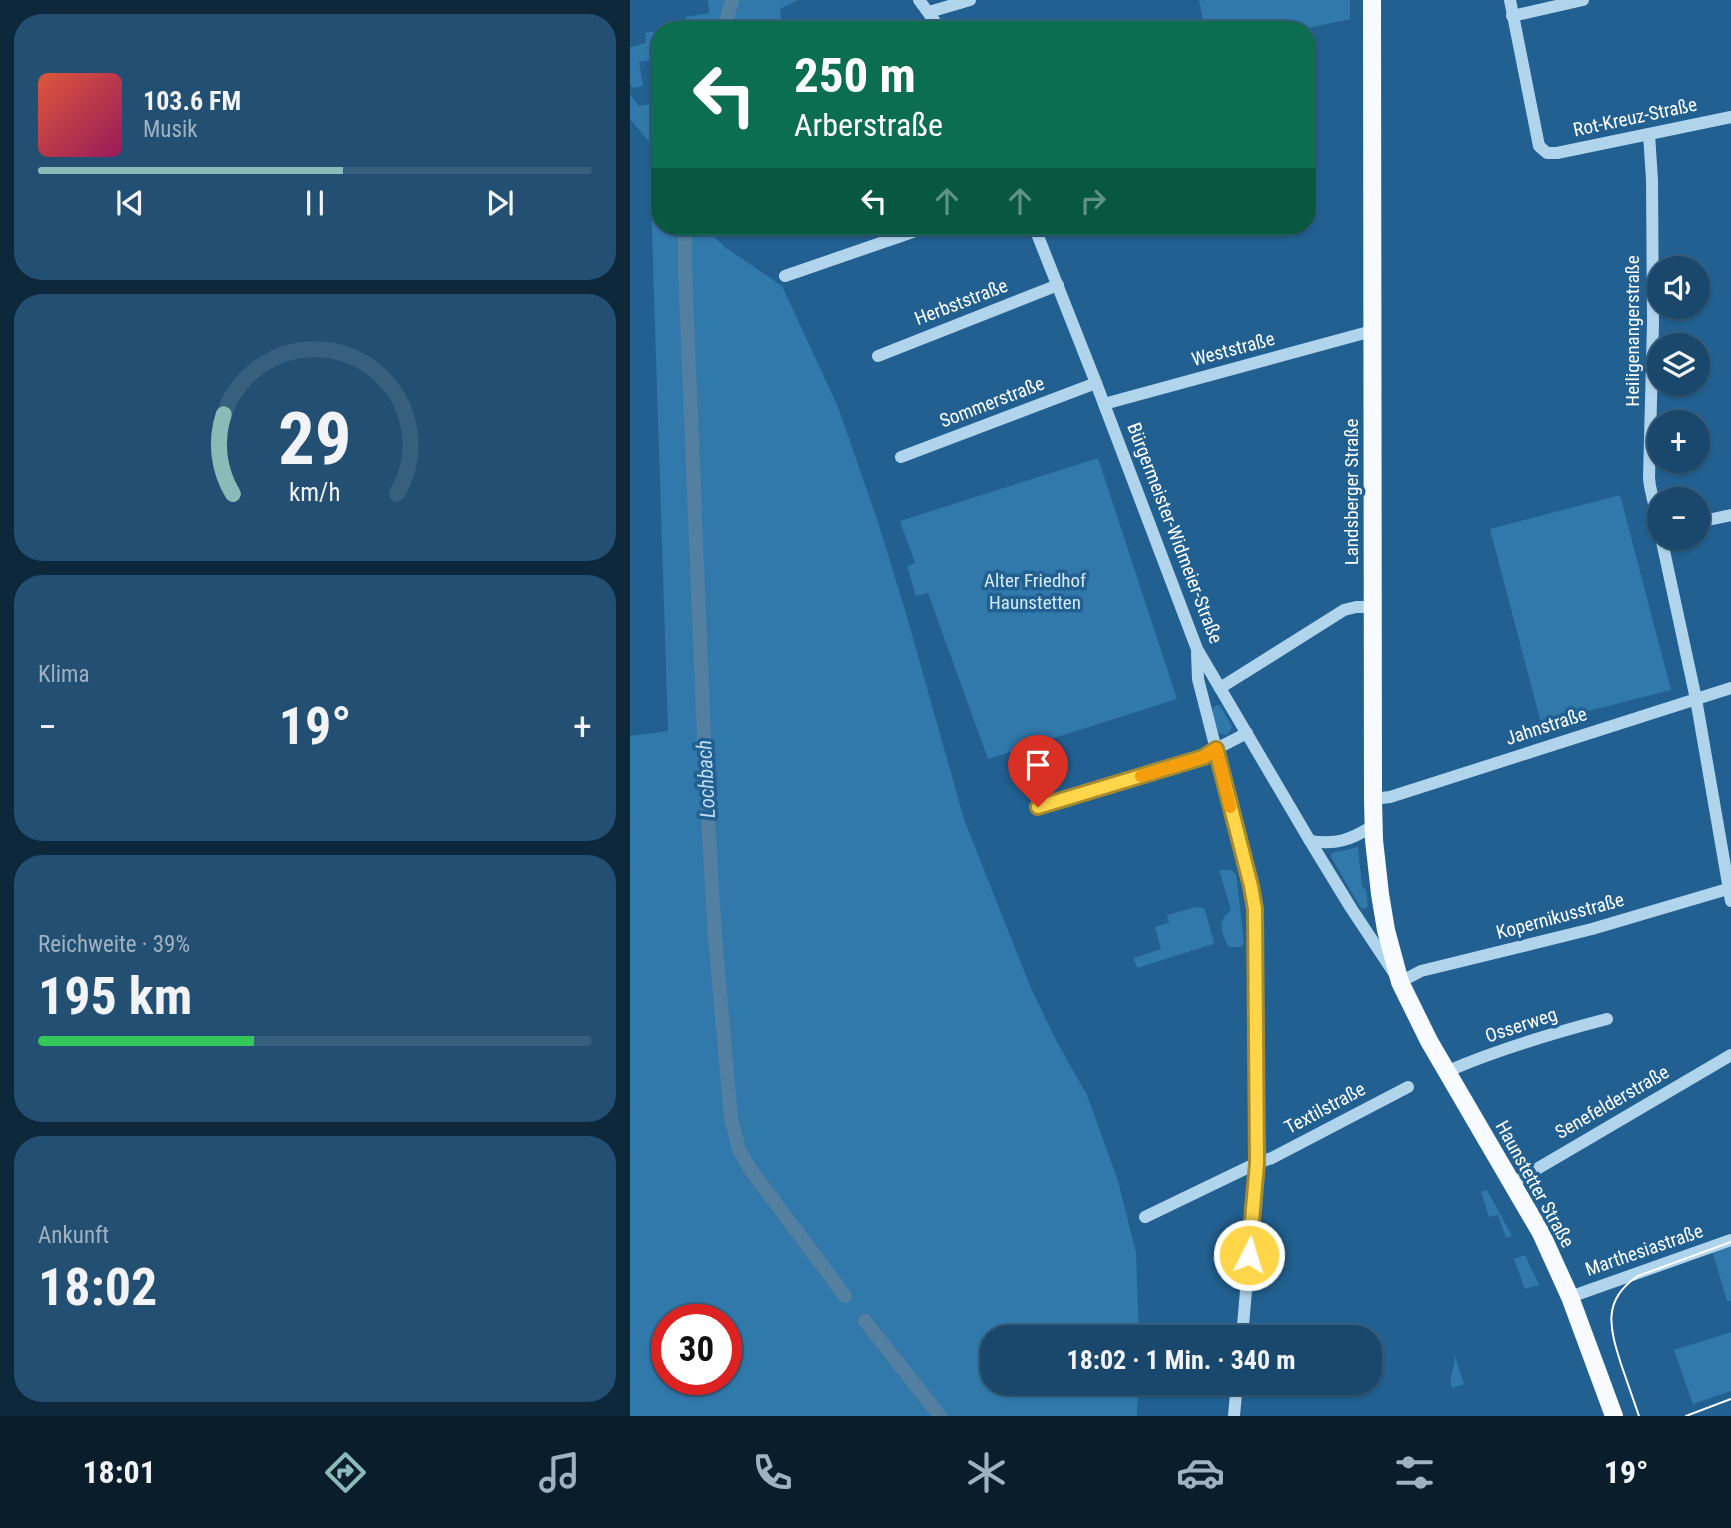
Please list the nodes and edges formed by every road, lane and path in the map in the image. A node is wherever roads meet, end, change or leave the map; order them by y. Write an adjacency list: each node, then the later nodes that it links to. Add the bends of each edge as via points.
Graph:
1 (919, 0): 6 (street)
2 (970, 0): 6 (street)
3 (1372, 0): 15 (main road, Landsberger Straße)
4 (1510, 0): 7 (street)
5 (1583, 0): 7 (street)
6 (929, 12): 8 (street)
7 (1512, 16): 10 (street, Rot-Kreuz-Straße, via 1539,146 1547,153)
8 (935, 21)
9 (1731, 117): 10 (street, Rot-Kreuz-Straße)
10 (1649, 134): 20 (street, Heiligenangerstraße, via 1653,180)
11 (904, 235): 13 (street)
12 (1038, 235): 14 (street, Bürgermeister-Widmeier-Straße)
13 (785, 276)
14 (1058, 285): 16 (street, Herbststraße); 17 (street, Bürgermeister-Widmeier-Straße)
15 (1373, 331): 18 (street, Weststraße); 24 (main road, Landsberger Straße)
16 (878, 356)
17 (1096, 383): 18 (street, Bürgermeister-Widmeier-Straße); 19 (street, Sommerstraße)
18 (1104, 404): 25 (street, Bürgermeister-Widmeier-Straße)
19 (901, 457)
20 (1650, 487)
21 (1731, 515): 22 (street)
22 (1710, 519)
23 (1664, 550): 28 (street)
24 (1372, 607): 26 (street, via 1344,610); 31 (main road, Landsberger Straße)
25 (1197, 649): 26 (street, Bürgermeister-Widmeier-Straße); 30 (street, via 1198,679)
26 (1220, 688): 29 (street, Bürgermeister-Widmeier-Straße)
27 (1731, 688): 28 (street, Jahnstraße)
28 (1696, 699): 31 (street, Jahnstraße); 35 (street)
29 (1247, 733): 30 (street); 34 (street, Bürgermeister-Widmeier-Straße)
30 (1216, 749): 32 (street, via 1204,757); 41 (street, via 1255,909)
31 (1373, 799): 33 (main road, Landsberger Straße)
32 (1038, 807)
33 (1373, 826): 34 (street, via 1343,842); 36 (main road, Landsberger Straße, via 1386,930)
34 (1310, 841): 36 (street, Bürgermeister-Widmeier-Straße)
35 (1730, 893): 36 (street, Kopernikusstraße, via 1421,971)
36 (1400, 982): 39 (main road, Haunstetter Straße)
37 (1607, 1019): 39 (street, Osserweg)
38 (1731, 1055): 42 (street, Senefelderstraße)
39 (1448, 1071): 42 (main road, Haunstetter Straße)
40 (1408, 1087): 41 (street, Textilstraße)
41 (1257, 1163): 43 (street, Textilstraße); 46 (street)
42 (1513, 1183): 45 (main road, Haunstetter Straße)
43 (1145, 1217)
44 (1731, 1240): 45 (street, Marthesiastraße)
45 (1570, 1297): 49 (main road, Haunstetter Straße)
46 (1243, 1325)
47 (1236, 1395): 48 (street)
48 (1234, 1416)
49 (1614, 1416)

